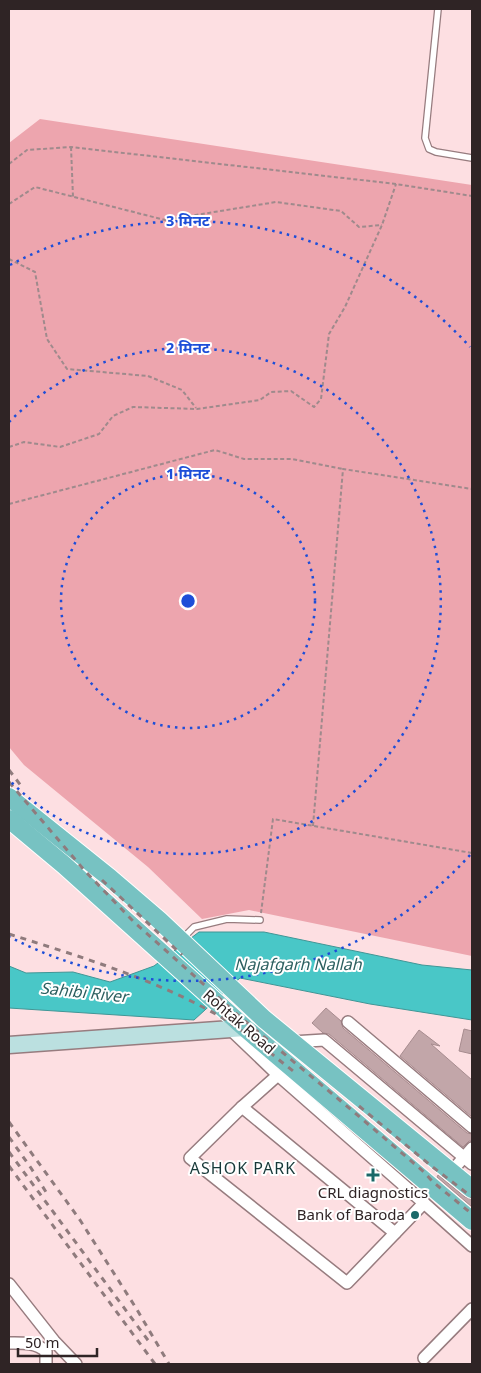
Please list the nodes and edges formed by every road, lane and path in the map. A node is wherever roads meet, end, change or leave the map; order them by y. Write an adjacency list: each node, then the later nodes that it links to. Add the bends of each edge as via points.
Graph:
1 (438, 9): 3 (lane, via 425,138 429,149 436,152)
2 (72, 147): 4 (path, via 27,150); 5 (path); 7 (path)
3 (472, 158)
4 (9, 164)
5 (396, 184): 6 (path); 9 (path)
6 (472, 196)
7 (73, 197): 8 (path, via 35,187); 9 (path, via 165,220 276,202 341,211 358,228)
8 (9, 204)
9 (382, 225): 11 (path, via 345,307 329,334 321,399 314,407 291,391 271,392 260,400)
10 (9, 258): 11 (path, via 35,272 47,339 67,369 148,376 182,390)
11 (197, 409): 12 (path, via 133,407 113,416 99,434 60,447 24,442)
12 (9, 447)
13 (343, 469): 14 (path); 15 (path, via 292,460 244,459 215,450); 18 (path)
14 (472, 489)
15 (9, 504)
16 (9, 797): 21 (main road, Rohtak Road, via 110,878)
17 (9, 819): 23 (main road, Rohtak Road, via 165,955 218,1004)
18 (313, 826): 19 (path); 20 (path, via 273,819)
19 (472, 853)
20 (260, 920): 21 (lane, via 227,919 194,927)
21 (180, 941): 24 (main road, Rohtak Road)
22 (348, 1022): 28 (street)
23 (237, 1028): 25 (street); 26 (street); 34 (main road, Rohtak Road)
24 (292, 1042): 30 (street, via 324,1040); 31 (main road, Rohtak Road)
25 (9, 1045)
26 (278, 1075): 27 (street); 33 (street)
27 (242, 1108): 35 (street); 35 (street, via 190,1158 347,1283)
28 (472, 1127)
29 (472, 1148): 30 (street)
30 (468, 1161): 31 (street)
31 (451, 1172): 32 (main road, Rohtak Road)
32 (472, 1189)
33 (424, 1202): 35 (street); 36 (street)
34 (472, 1221)
35 (395, 1232)
36 (472, 1246)
37 (9, 1284): 42 (street)
38 (472, 1308): 40 (street)
39 (9, 1343): 41 (street, via 41,1347 46,1351)
40 (424, 1358)
41 (46, 1364)
42 (76, 1364)

